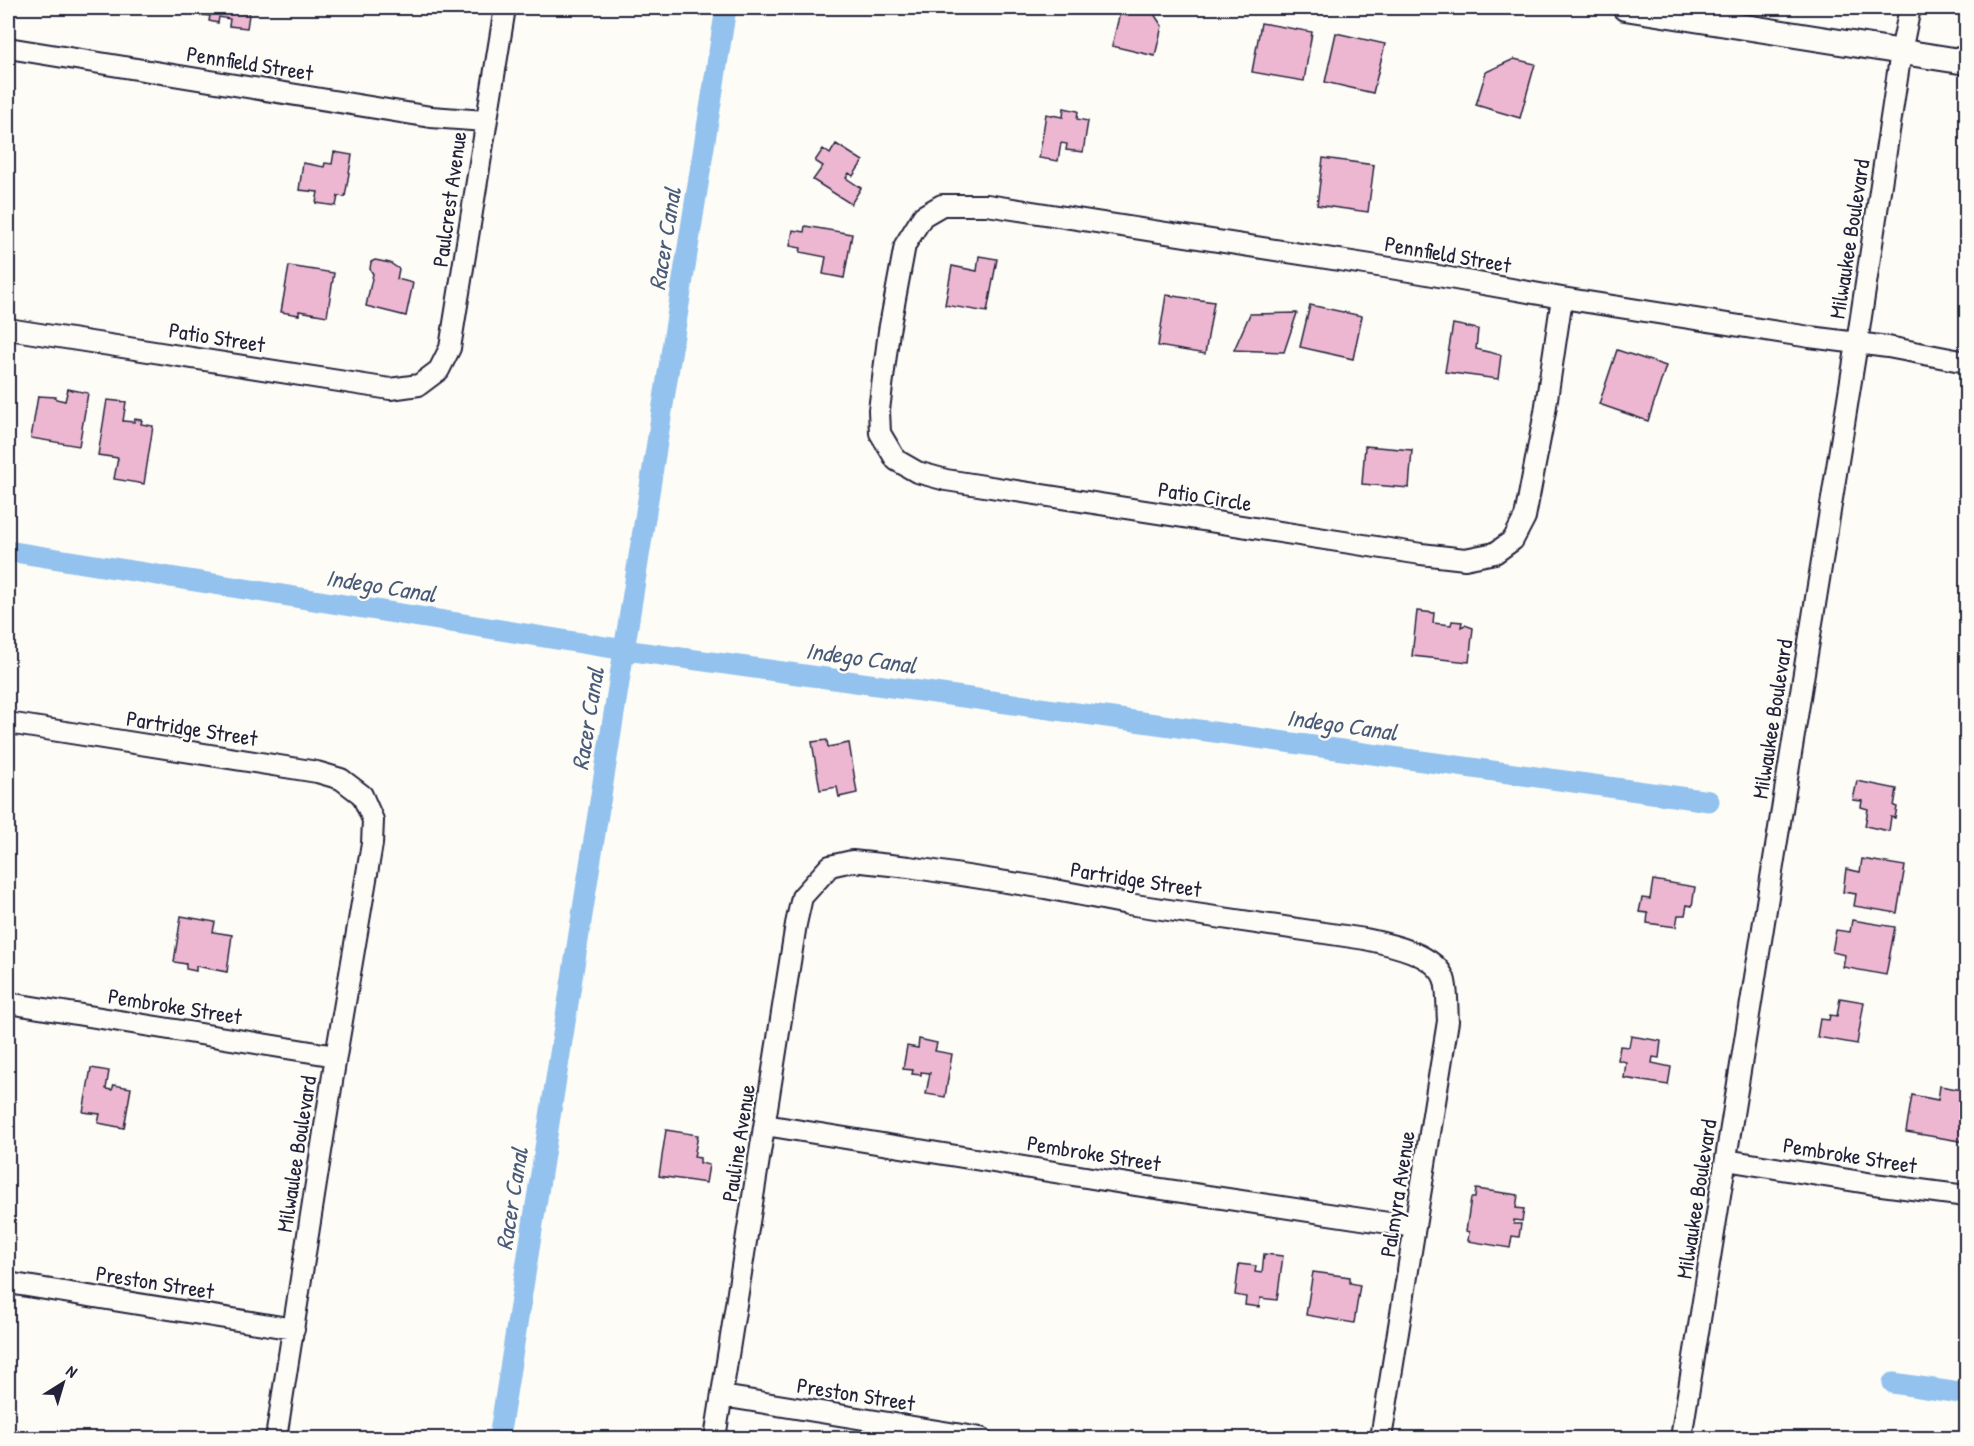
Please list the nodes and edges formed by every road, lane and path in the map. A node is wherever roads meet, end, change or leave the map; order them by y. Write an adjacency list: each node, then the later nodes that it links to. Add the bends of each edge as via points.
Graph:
1 (504, 8): 7 (street, Paulcrest Avenue)
2 (1625, 8): 5 (street)
3 (1910, 8): 5 (street, Milwaukee Boulevard)
4 (8, 48): 7 (street, Pennfield Street, via 431,117)
5 (1902, 52): 6 (street); 11 (street, Milwaukee Boulevard)
6 (1966, 62)
7 (485, 121): 13 (street, Paulcrest Avenue, via 450,348 439,370)
8 (923, 216): 9 (street, Pennfield Street, via 942,205 987,205); 9 (street, Patio Circle, via 905,245 899,269 879,410 880,433 896,460 917,472 970,484 1421,554 1465,559 1496,553 1513,540 1527,506)
9 (1562, 298): 11 (street, Pennfield Street)
10 (8, 329): 13 (street, Patio Street, via 390,389)
11 (1857, 343): 12 (street, Pennfield Street); 21 (street, Milwaukee Boulevard)
12 (1966, 362)
13 (418, 385)
14 (8, 723): 16 (street, Partridge Street, via 342,778 362,795 373,820)
15 (830, 866): 17 (street, Partridge Street, via 852,861 955,874 1365,939); 20 (street, Pauline Avenue, via 802,897)
16 (366, 877): 19 (street, Milwaulee Boulevard)
17 (1431, 961): 23 (street, Palmyra Avenue, via 1444,978 1448,1021)
18 (8, 1003): 19 (street, Pembroke Street)
19 (336, 1056): 25 (street, Milwaulee Boulevard)
20 (765, 1125): 23 (street, Pembroke Street); 26 (street, Pauline Avenue)
21 (1726, 1160): 22 (street, Pembroke Street); 31 (street, Milwaukee Boulevard)
22 (1966, 1196)
23 (1415, 1227): 30 (street, Palmyra Avenue)
24 (8, 1283): 25 (street, Preston Street)
25 (294, 1329): 27 (street, Milwaulee Boulevard)
26 (722, 1396): 28 (street, Pauline Avenue); 29 (street, Preston Street)
27 (276, 1438)
28 (715, 1438)
29 (981, 1438)
30 (1381, 1438)
31 (1681, 1438)

